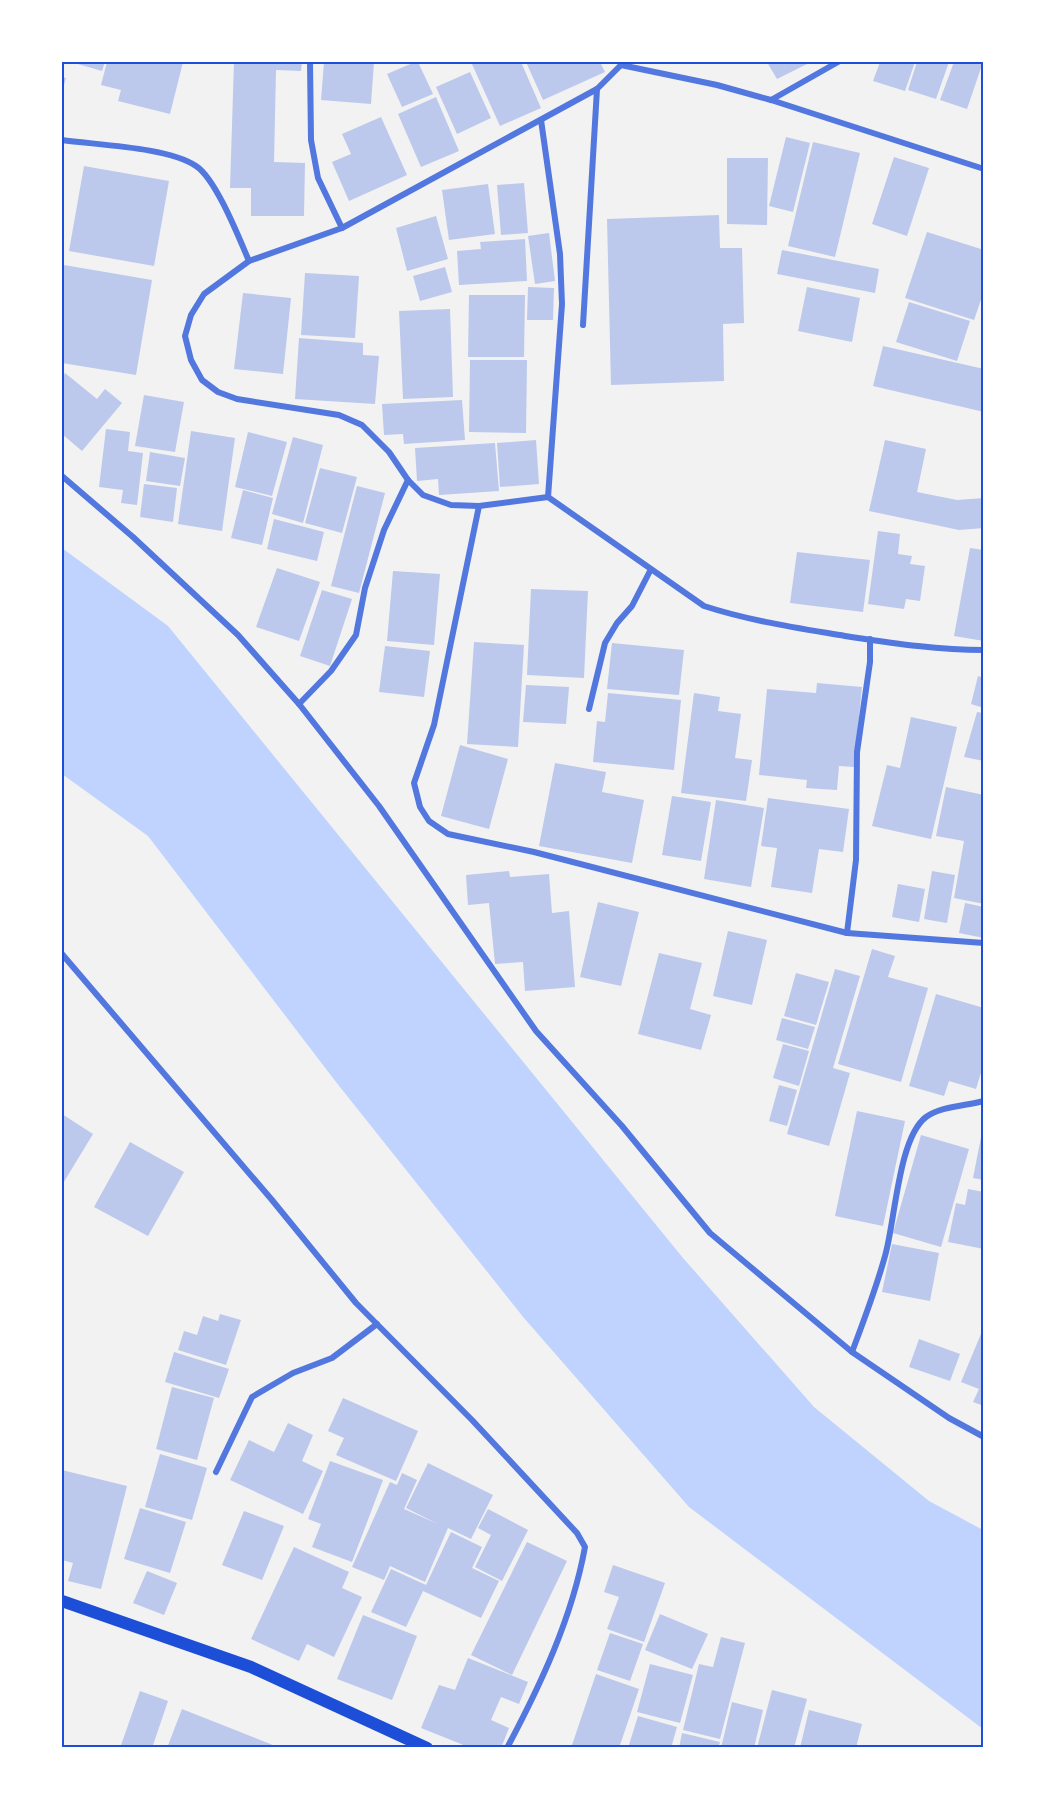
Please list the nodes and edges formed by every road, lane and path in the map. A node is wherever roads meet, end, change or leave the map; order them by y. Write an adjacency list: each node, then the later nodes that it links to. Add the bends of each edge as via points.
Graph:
1 (310, 62): 9 (street, via 311,140 318,178)
2 (838, 62): 5 (street)
3 (620, 63): 4 (street); 5 (street)
4 (597, 89): 6 (street); 11 (street)
5 (771, 100): 8 (street)
6 (541, 120): 9 (street); 14 (street, via 560,254 562,304)
7 (62, 140): 10 (street, via 172,155 197,166 219,196)
8 (984, 169)
9 (342, 228): 10 (street)
10 (249, 261): 13 (street, via 204,294 191,315 185,336 190,360 202,380 237,399 316,410 362,425 389,452)
11 (583, 325)
12 (62, 476): 19 (street, via 238,634)
13 (408, 480): 15 (street, via 423,495 451,506); 19 (street, via 384,530 365,588 356,635 331,671)
14 (548, 498): 15 (street); 16 (street)
15 (479, 506): 21 (street, via 436,714 414,783 420,807 429,821 448,834)
16 (650, 571): 17 (street, via 705,606 724,613); 20 (street, via 632,606 605,643)
17 (870, 639): 18 (street, via 939,650); 21 (street, via 856,752 856,860)
18 (984, 650)
19 (299, 704): 26 (street, via 379,807 536,1031 622,1126 710,1233)
20 (589, 709)
21 (848, 933): 22 (street)
22 (984, 943)
23 (62, 954): 25 (street)
24 (984, 1101): 26 (street, via 939,1111 916,1128 890,1221 886,1254)
25 (377, 1324): 28 (street, via 332,1358 293,1372 252,1397); 31 (street, via 472,1420 577,1533 585,1547 579,1579 542,1683)
26 (852, 1352): 27 (street)
27 (984, 1437)
28 (216, 1472)
29 (62, 1601): 30 (main road, via 251,1667)
30 (427, 1748)
31 (507, 1748)

